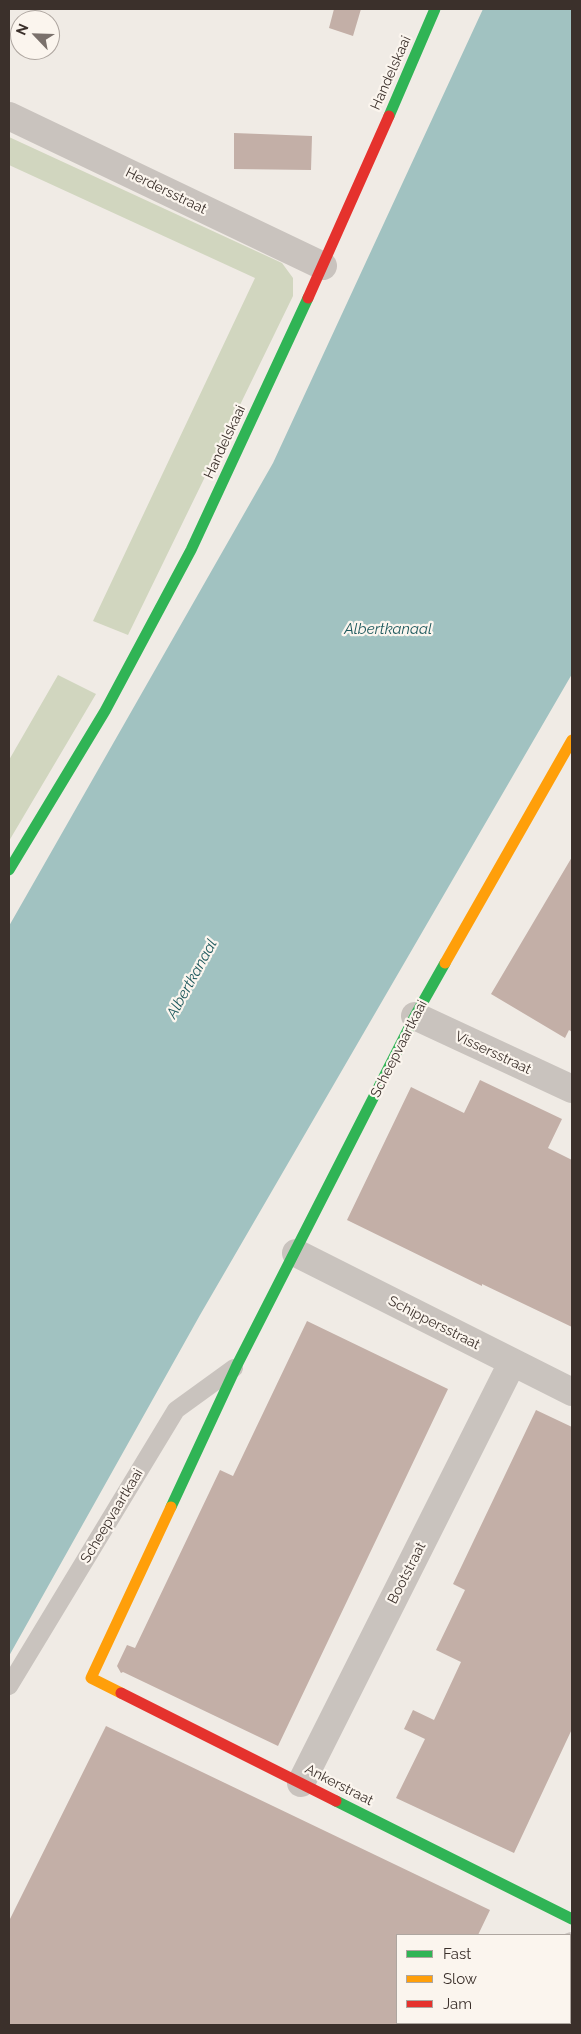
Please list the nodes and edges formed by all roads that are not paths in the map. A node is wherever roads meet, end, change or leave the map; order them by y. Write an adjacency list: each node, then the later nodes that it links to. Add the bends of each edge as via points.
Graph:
1 (436, 9): 3 (street, Handelskaai)
2 (9, 116): 3 (street, Herdersstraat)
3 (323, 266): 5 (street, Handelskaai, via 191,550 106,711)
4 (572, 740): 6 (street, Scheepvaartkaai)
5 (9, 870)
6 (415, 1016): 7 (street, Vissersstraat); 8 (street, Scheepvaartkaai)
7 (572, 1090)
8 (296, 1253): 9 (street, Schippersstraat); 10 (street, Scheepvaartkaai)
9 (512, 1363): 11 (street, Schippersstraat); 14 (street, Bootstraat)
10 (237, 1365): 12 (street, Scheepvaartkaai); 13 (lane, Scheepvaartkaai, via 176,1410)
11 (572, 1392)
12 (91, 1678): 14 (street, Ankerstraat)
13 (9, 1686)
14 (301, 1783): 15 (street, Ankerstraat)
15 (572, 1920)

